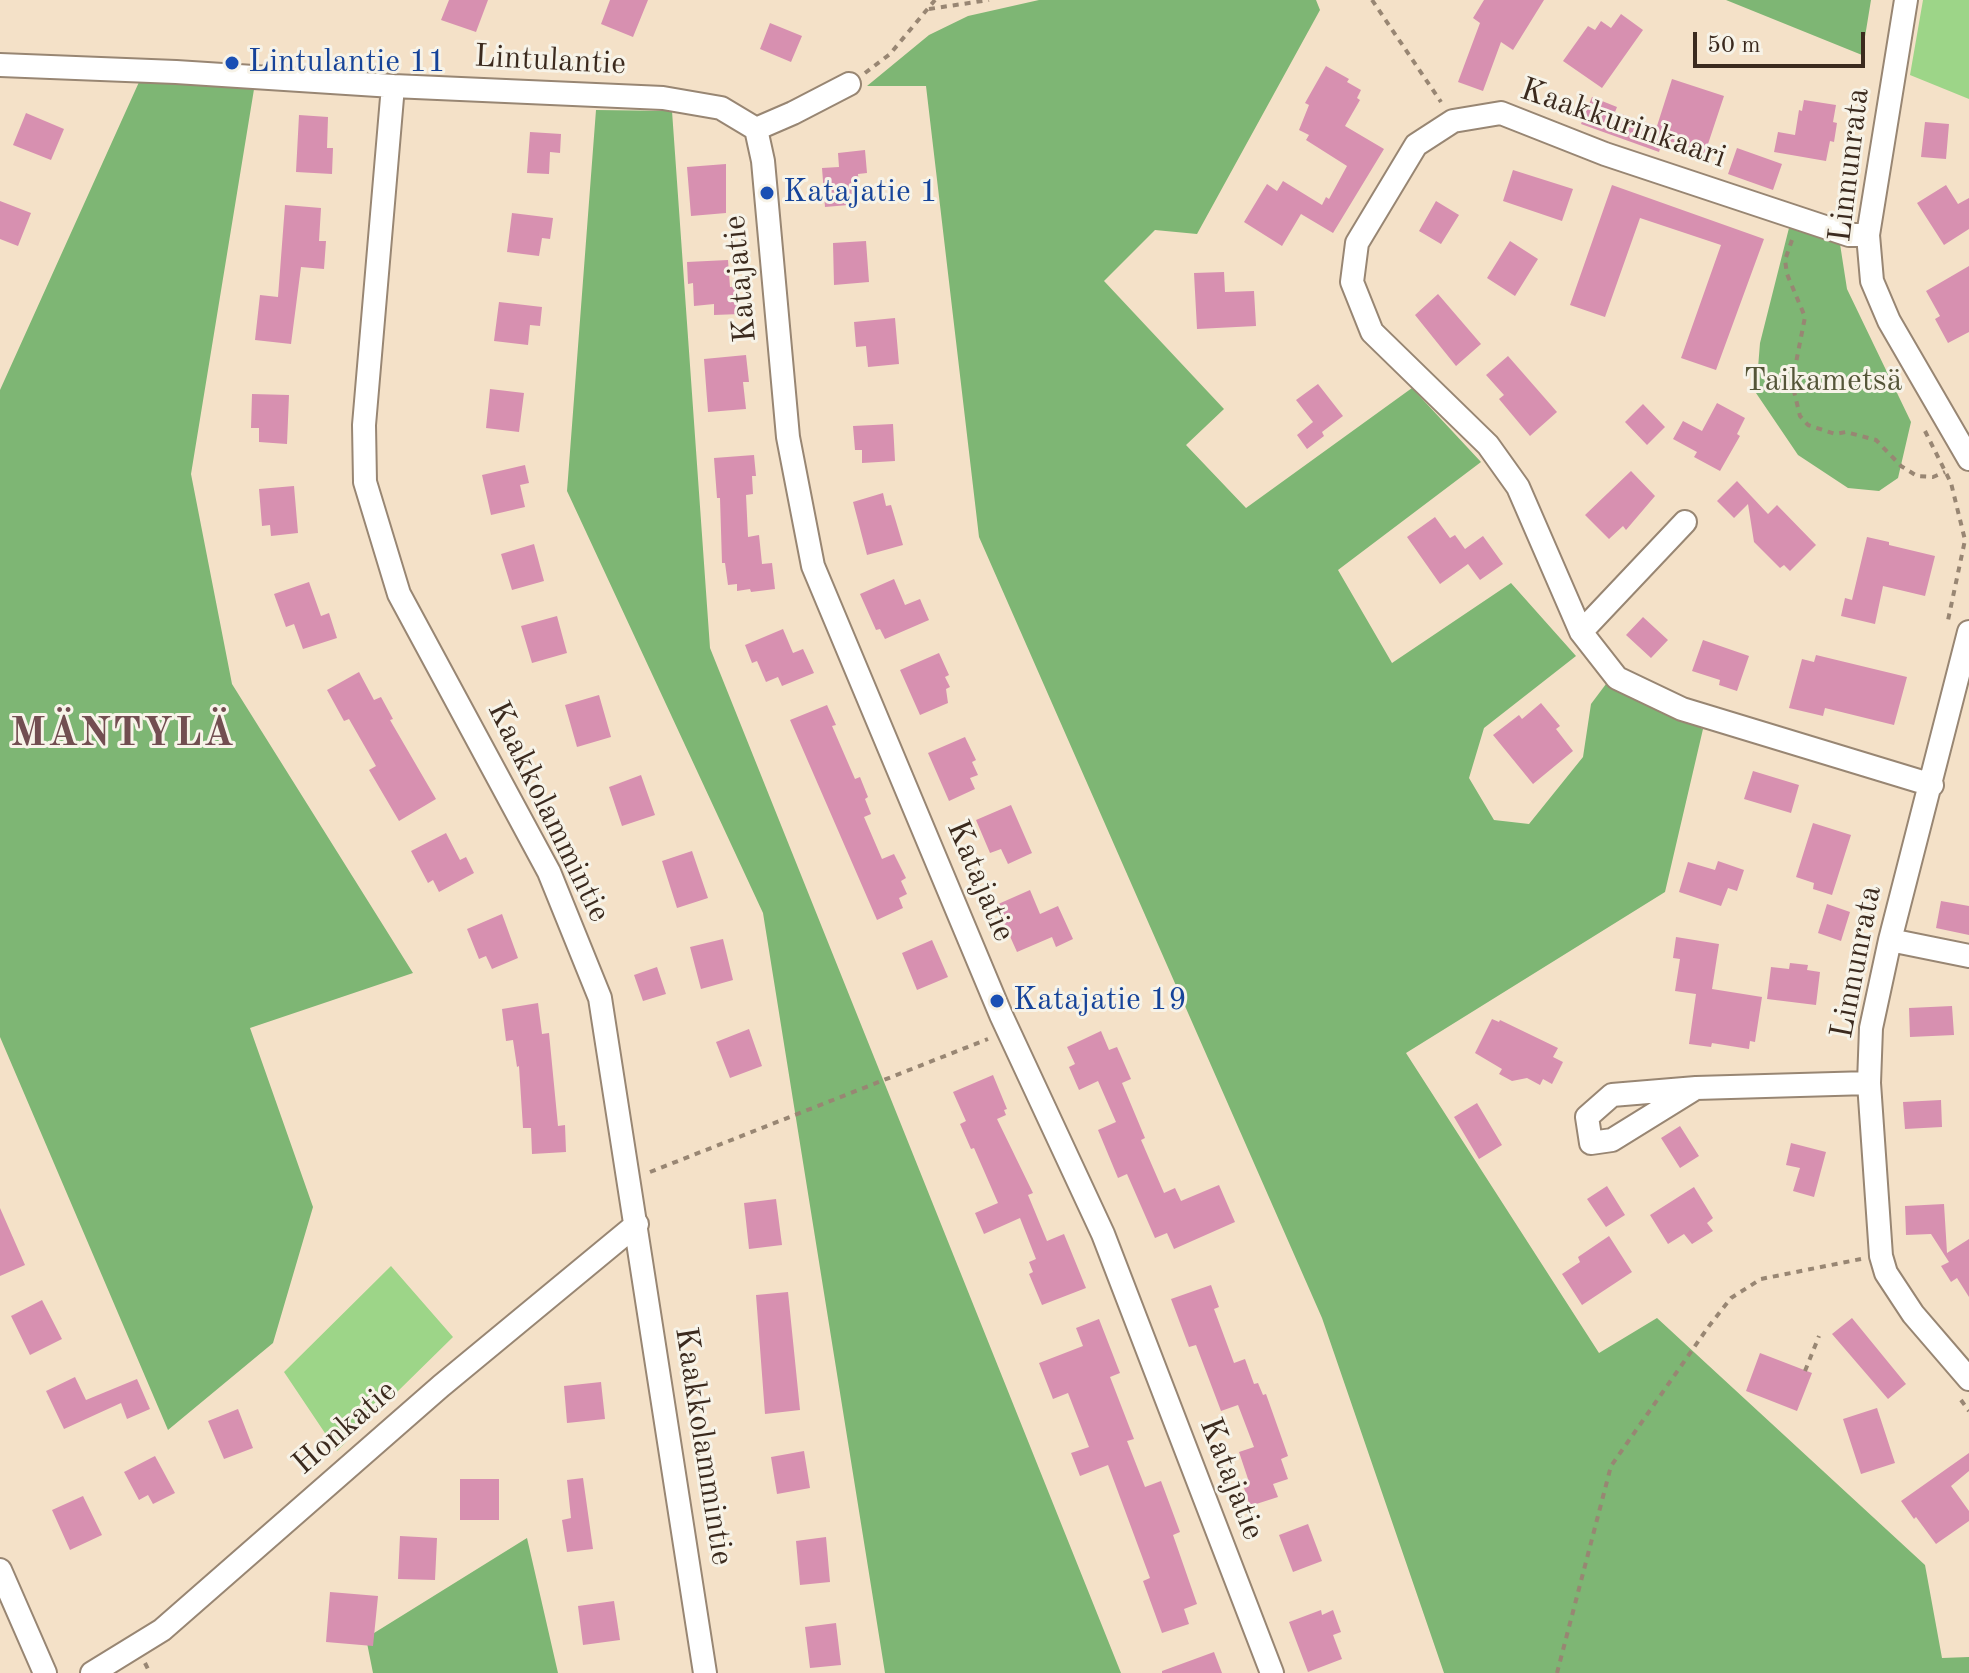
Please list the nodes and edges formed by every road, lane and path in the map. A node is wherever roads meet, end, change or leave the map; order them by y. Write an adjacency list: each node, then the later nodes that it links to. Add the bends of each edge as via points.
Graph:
1 (935, 0): 5 (path)
2 (989, 0): 5 (path)
3 (1372, 0): 9 (path)
4 (1906, 0): 12 (street, Linnunrata)
5 (929, 9): 7 (path, via 890,54)
6 (0, 65): 8 (street, Lintulantie)
7 (849, 84): 10 (street)
8 (393, 86): 10 (street, Lintulantie, via 663,98 721,108); 26 (street, Kaakkolammintie, via 364,425 365,482 399,594 549,872 600,998)
9 (1453, 121): 11 (street, Kaakkurinkaari, via 1501,113 1605,154); 17 (street, Kaakkurinkaari, via 1416,145 1357,243 1352,282 1372,332 1488,445 1518,487)
10 (756, 129): 23 (street, Katajatie, via 788,437 813,566)
11 (1799, 218): 12 (street, Kaakkurinkaari, via 1849,235); 15 (path, via 1785,260 1805,317 1792,383 1800,416 1808,425 1835,434 1876,440 1917,476)
12 (1868, 235): 14 (street, Linnunrata, via 1872,281 1889,321)
13 (1924, 430): 15 (path)
14 (1969, 459)
15 (1945, 472): 19 (path, via 1965,540)
16 (1685, 522): 17 (street)
17 (1581, 632): 20 (street, Kaakkurinkaari, via 1617,678 1682,709)
18 (1969, 632): 20 (street, Linnunrata)
19 (1945, 633)
20 (1932, 785): 21 (street, Linnunrata)
21 (1890, 940): 22 (street); 24 (street, Linnunrata, via 1871,1028)
22 (1969, 956)
23 (1009, 1030): 26 (path); 37 (street, Katajatie, via 1103,1234)
24 (1869, 1083): 25 (street); 31 (street, Linnunrata, via 1886,1273)
25 (1696, 1088)
26 (628, 1180): 27 (street, Kaakkolammintie)
27 (637, 1224): 35 (street, Honkatie, via 441,1386 162,1630); 36 (street, Kaakkolammintie)
28 (1867, 1269): 38 (path, via 1865,1258 1761,1279 1731,1298 1709,1326 1611,1466)
29 (1819, 1336): 30 (path)
30 (1805, 1371)
31 (1962, 1386): 32 (path)
32 (1969, 1411)
33 (0, 1570): 34 (street)
34 (45, 1673)
35 (92, 1673)
36 (705, 1673)
37 (1272, 1673)
38 (1557, 1673)

